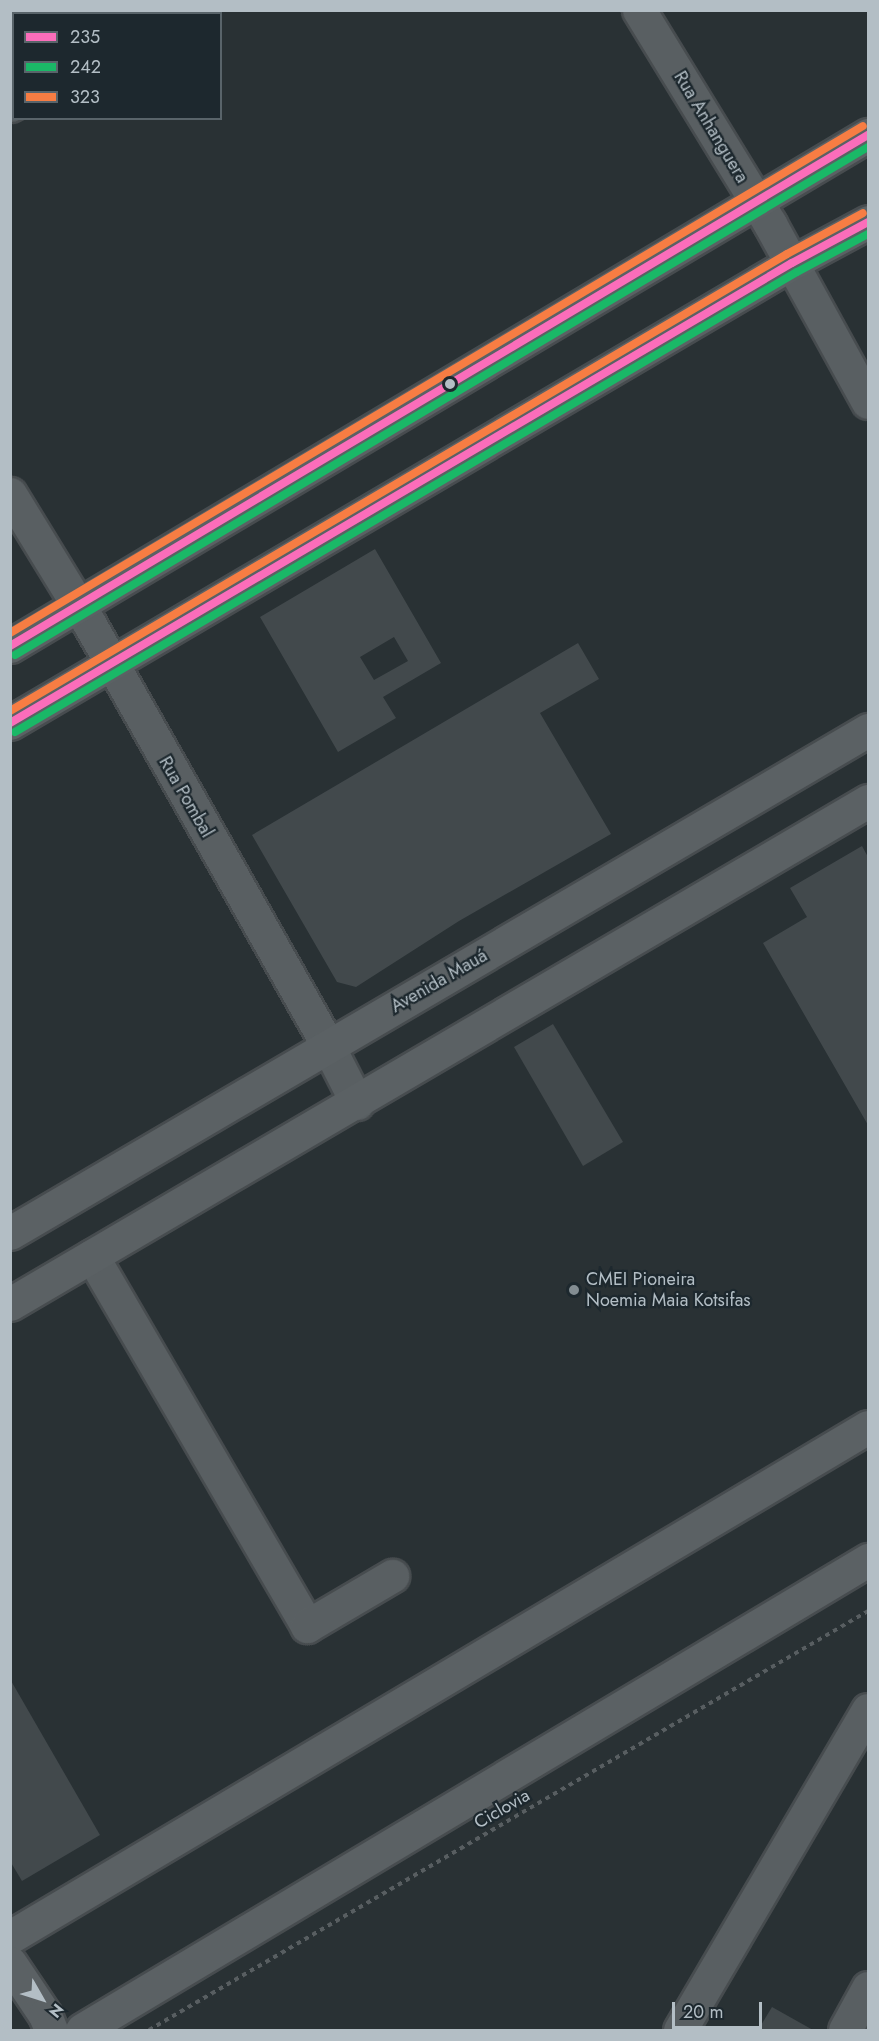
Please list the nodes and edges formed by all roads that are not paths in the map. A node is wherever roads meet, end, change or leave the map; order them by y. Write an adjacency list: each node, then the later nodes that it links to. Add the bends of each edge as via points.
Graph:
1 (639, 10): 3 (street, Rua Anhanguera)
2 (868, 135): 3 (main road)
3 (757, 203): 5 (street, Rua Anhanguera); 8 (main road)
4 (868, 222): 5 (main road)
5 (792, 263): 6 (street, Rua Anhanguera); 10 (main road)
6 (868, 402)
7 (10, 494): 8 (street, Rua Pombal)
8 (79, 606): 9 (main road); 10 (street, Rua Pombal)
9 (10, 646)
10 (111, 664): 11 (main road); 14 (street, Rua Pombal)
11 (10, 723)
12 (868, 730): 14 (main road, Avenida Mauá)
13 (868, 801): 15 (main road)
14 (328, 1046): 15 (street, Rua Pombal); 16 (main road, Avenida Mauá)
15 (357, 1102): 17 (main road)
16 (10, 1233)
17 (92, 1256): 18 (main road); 21 (street, via 307,1626)
18 (10, 1304)
19 (868, 1427): 23 (main road)
20 (868, 1560): 26 (main road)
21 (392, 1576)
22 (868, 1710): 27 (street)
23 (11, 1954): 25 (main road)
24 (868, 1988): 28 (street)
25 (48, 2023)
26 (82, 2031)
27 (680, 2031)
28 (845, 2031)

